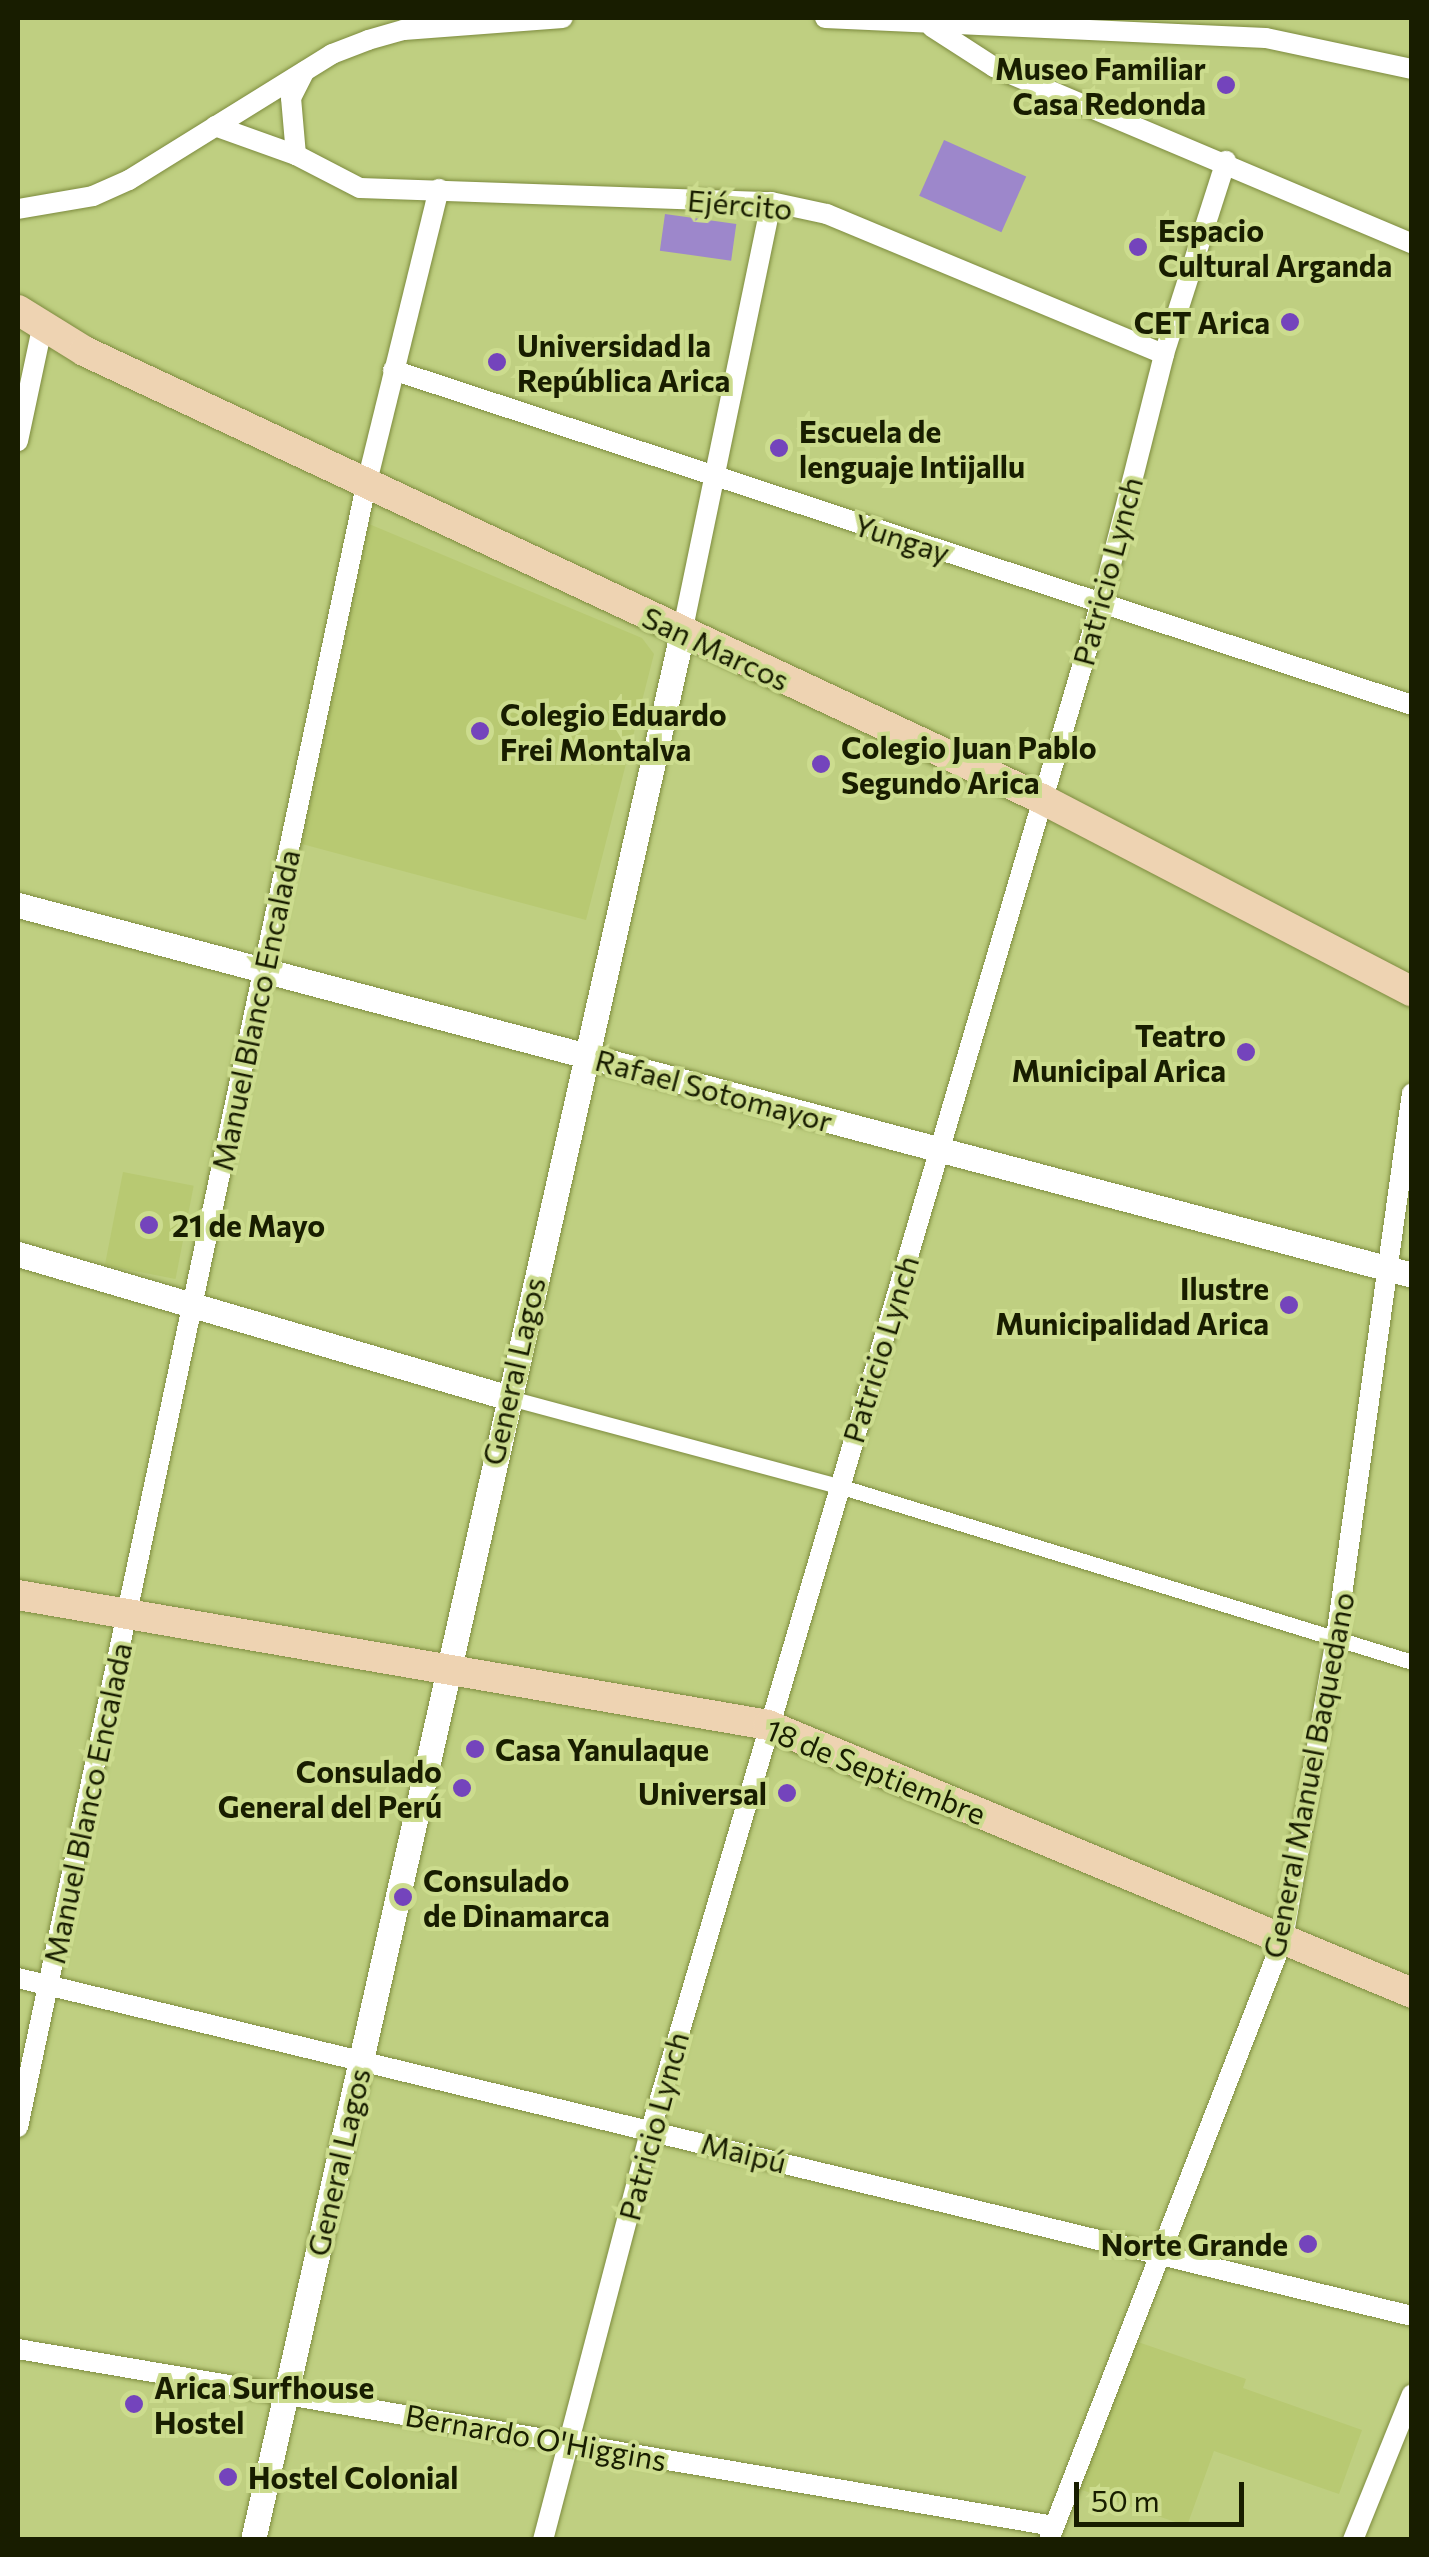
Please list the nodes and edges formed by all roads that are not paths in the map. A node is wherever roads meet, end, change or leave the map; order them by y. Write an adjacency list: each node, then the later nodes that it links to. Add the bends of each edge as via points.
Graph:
1 (563, 18): 5 (street, via 404,30)
2 (825, 18): 3 (street)
3 (930, 26): 4 (street, via 1067,24 1266,38); 8 (street, via 994,67)
4 (1412, 68)
5 (306, 70): 6 (street); 7 (street, via 291,98)
6 (215, 126): 7 (street, Ejército); 11 (street, via 93,196)
7 (296, 154): 9 (street, Ejército, via 360,188)
8 (1226, 161): 12 (street); 14 (street, Patricio Lynch)
9 (440, 189): 10 (street, Ejército); 15 (street, Manuel Blanco Encalada)
10 (771, 202): 14 (street, Ejército, via 827,214); 17 (street, General Lagos, via 743,316)
11 (18, 209)
12 (1412, 244)
13 (30, 319): 16 (street); 18 (main road, San Marcos)
14 (1164, 354): 19 (street, Patricio Lynch)
15 (392, 370): 17 (street, Yungay); 18 (street, Manuel Blanco Encalada)
16 (18, 441)
17 (719, 477): 19 (street, Yungay); 20 (street, General Lagos)
18 (366, 486): 20 (main road, San Marcos); 24 (street, Manuel Blanco Encalada)
19 (1100, 603): 21 (street, Yungay); 22 (street, Patricio Lynch)
20 (682, 633): 22 (main road, San Marcos); 26 (street, General Lagos)
21 (1412, 705)
22 (1042, 799): 25 (main road, San Marcos); 28 (street, Patricio Lynch)
23 (18, 905): 24 (street, Rafael Sotomayor)
24 (262, 970): 26 (street, Rafael Sotomayor); 31 (street, Manuel Blanco Encalada)
25 (1412, 992)
26 (585, 1056): 28 (street, Rafael Sotomayor); 32 (street, General Lagos)
27 (1412, 1093): 30 (street, General Manuel Baquedano)
28 (940, 1150): 30 (street, Rafael Sotomayor); 33 (street, Patricio Lynch)
29 (18, 1254): 31 (street)
30 (1402, 1272): 36 (street, General Manuel Baquedano)
31 (193, 1304): 32 (street); 35 (street, Manuel Blanco Encalada)
32 (506, 1397): 33 (street); 38 (street, General Lagos)
33 (839, 1486): 36 (street); 39 (street, Patricio Lynch)
34 (18, 1596): 35 (main road, 18 de Septiembre)
35 (127, 1614): 38 (main road, 18 de Septiembre); 42 (street, Manuel Blanco Encalada)
36 (1336, 1638): 37 (street); 40 (street, General Manuel Baquedano)
37 (1412, 1662)
38 (447, 1670): 39 (main road, 18 de Septiembre); 44 (street, General Lagos)
39 (768, 1724): 40 (main road, 18 de Septiembre); 46 (street, Patricio Lynch)
40 (1283, 1939): 43 (main road, 18 de Septiembre); 47 (street, General Manuel Baquedano)
41 (18, 1978): 42 (street, Maipú)
42 (48, 1986): 44 (street, Maipú); 45 (street, Manuel Blanco Encalada)
43 (1412, 1993)
44 (361, 2060): 46 (street, Maipú); 50 (street, General Lagos)
45 (18, 2128)
46 (651, 2129): 47 (street, Maipú); 52 (street, Patricio Lynch)
47 (1161, 2257): 48 (street, Maipú); 53 (street, General Manuel Baquedano)
48 (1412, 2316)
49 (18, 2349): 50 (street, Bernardo O'Higgins)
50 (285, 2394): 52 (street, Bernardo O'Higgins); 54 (street, General Lagos)
51 (1412, 2394): 56 (street)
52 (568, 2443): 53 (street, Bernardo O'Higgins); 55 (street, Patricio Lynch)
53 (1052, 2533)
54 (253, 2540)
55 (542, 2540)
56 (1353, 2540)

